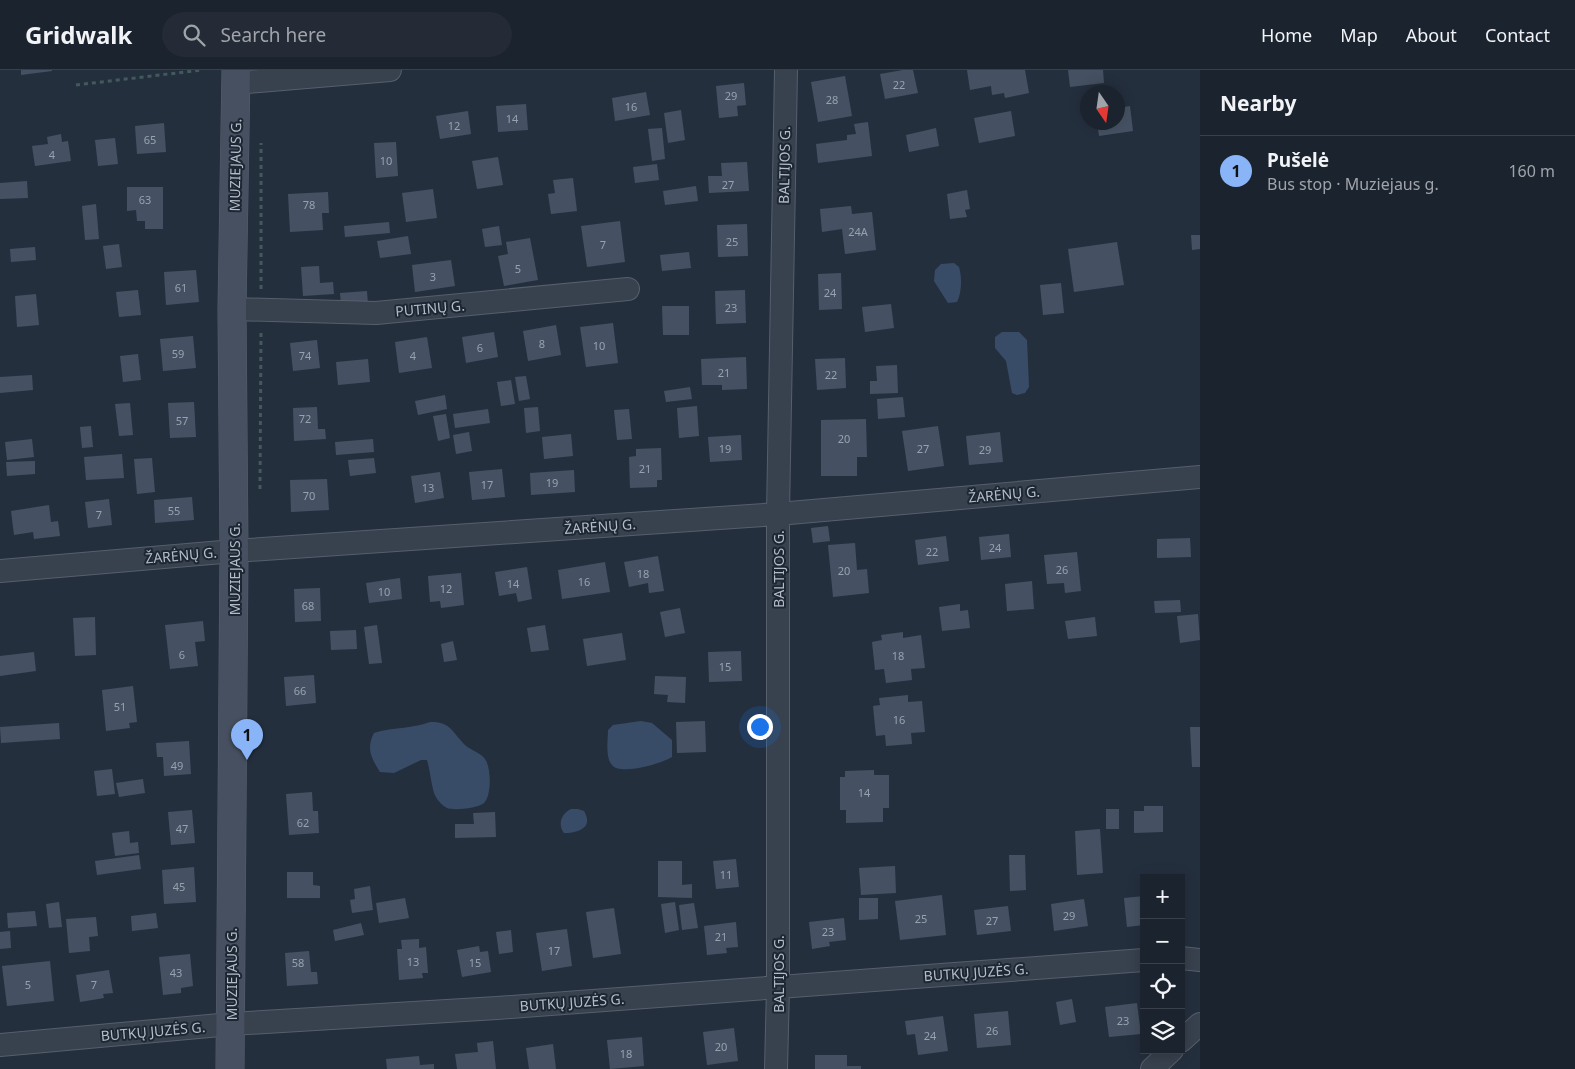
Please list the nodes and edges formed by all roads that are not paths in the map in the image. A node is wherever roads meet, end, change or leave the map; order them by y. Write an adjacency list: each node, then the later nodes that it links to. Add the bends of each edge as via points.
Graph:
1 (390, 70): 3 (street)
2 (786, 70): 7 (street, BALTIJOS G.)
3 (236, 77): 5 (main road, MUZIEJAUS G.)
4 (628, 289): 5 (street, PUTINŲ G., via 376,313)
5 (232, 309): 8 (main road, MUZIEJAUS G.)
6 (1200, 477): 7 (street, ŽARĖNŲ G.)
7 (778, 514): 8 (street, ŽARĖNŲ G.); 13 (street, BALTIJOS G.)
8 (234, 551): 9 (street, ŽARĖNŲ G.); 14 (main road, MUZIEJAUS G.)
9 (0, 571)
10 (1185, 958): 12 (street)
11 (1140, 960): 13 (street, BUTKŲ JUZĖS G.)
12 (1200, 960)
13 (778, 987): 14 (street, BUTKŲ JUZĖS G.); 20 (street, BALTIJOS G.)
14 (231, 1024): 17 (street, BUTKŲ JUZĖS G.); 19 (main road, MUZIEJAUS G.)
15 (1200, 1024): 16 (street)
16 (1185, 1037)
17 (0, 1045)
18 (1168, 1054): 21 (street)
19 (230, 1069)
20 (776, 1069)
21 (1152, 1069)

